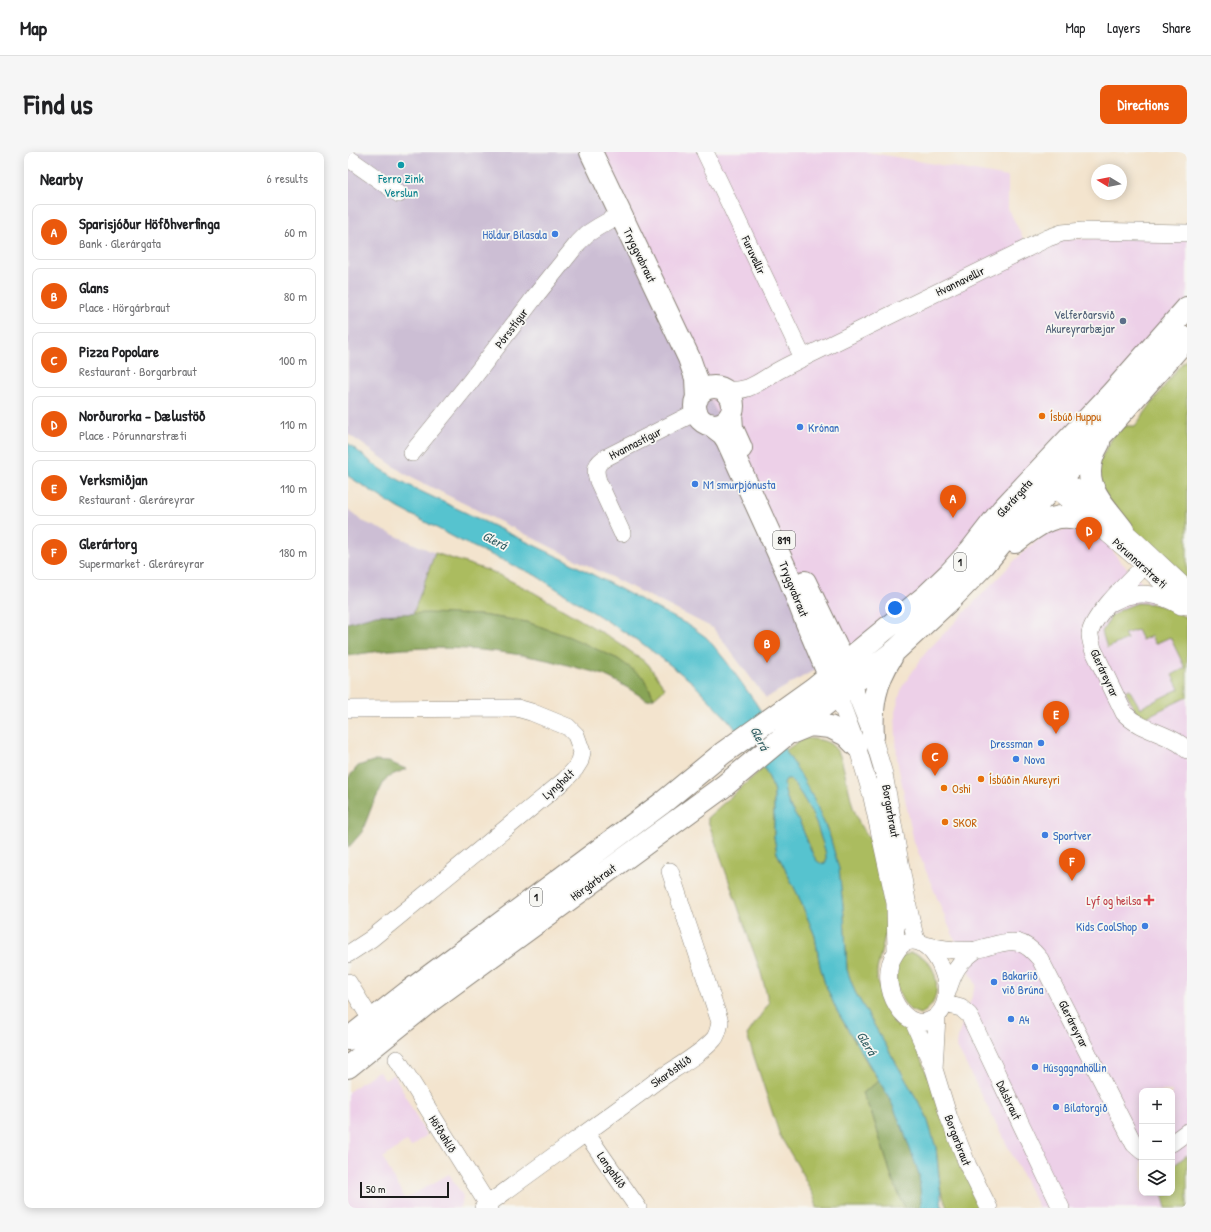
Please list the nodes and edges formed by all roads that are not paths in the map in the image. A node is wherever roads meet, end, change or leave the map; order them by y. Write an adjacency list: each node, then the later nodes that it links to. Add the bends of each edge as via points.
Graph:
1 (591, 152): 5 (main road, Tryggvabraut)
2 (705, 152): 10 (street, Furuvellir)
3 (348, 158): 4 (street)
4 (399, 194)
5 (621, 214): 9 (main road, Tryggvabraut); 14 (street, Þórsstígur, via 587,234 578,243)
6 (1187, 233): 10 (street, Hvannavellir, via 1083,230 1062,233)
7 (1187, 308): 15 (main road, Glerárgata / 1, via 1117,388)
8 (1187, 338): 13 (main road, Glerárgata / 1)
9 (689, 358): 11 (main road, Tryggvabraut); 12 (main road, Tryggvabraut, via 696,378)
10 (803, 358): 11 (street, Hvannavellir, via 748,388 737,399)
11 (726, 400): 12 (main road, via 710,388 705,390 700,394); 12 (main road, via 728,419 723,423 716,425); 26 (main road, Tryggvabraut / 819, via 735,436 796,565)
12 (701, 412): 18 (street, Hvannastígur, via 607,457 596,467 598,481); 26 (main road, Tryggvabraut / 819, via 727,440 787,572)
13 (1109, 427): 15 (main road, Glerárgata / 1); 17 (main road, via 1092,456 1090,476 1092,487)
14 (412, 453)
15 (1044, 480): 16 (street, Þórunnarstræti); 17 (street, Þórunnarstræti, via 1073,486); 20 (main road, Glerárgata / 1, via 1012,531); 26 (main road, Glerárgata / 1, via 1002,510 971,550 938,585)
16 (1096, 524): 19 (street, Þórunnarstræti); 20 (main road, via 1071,516 1050,519 1033,528)
17 (1123, 530): 19 (street, Þórunnarstræti)
18 (622, 533)
19 (1149, 562): 21 (street, Þórunnarstræti); 22 (street, Gleráreyrar); 23 (street, Þórunnarstræti)
20 (984, 565): 25 (main road, Glerárgata / 1)
21 (1187, 589)
22 (1106, 606): 24 (street, via 1127,596 1144,594 1172,601); 30 (street, Gleráreyrar, via 1093,624 1090,639 1124,713 1137,724 1177,742)
23 (1187, 606)
24 (1187, 610)
25 (896, 650): 26 (main road, Glerárgata / 1); 29 (main road, via 879,681 874,696 872,721)
26 (841, 679): 28 (main road, Hörgárbraut / 1); 29 (street, Borgarbraut); 38 (main road, Hörgárbraut / 1, via 779,713 723,753 657,808)
27 (348, 709): 35 (street, Lyngholt, via 517,708 568,727 576,735 582,752 575,770 565,780 371,939)
28 (788, 733): 29 (main road, via 810,726 830,727); 41 (main road, Hörgárbraut / 1, via 724,786 430,1001)
29 (865, 741): 32 (street, Borgarbraut, via 884,774 906,899); 34 (street, Borgarbraut, via 871,793 894,903)
30 (1187, 750)
31 (670, 871): 46 (street, Skarðshlíð, via 720,1022 719,1029 715,1038 703,1049)
32 (920, 943): 33 (street, Gleráreyrar, via 949,949); 34 (street, via 908,942); 37 (street, Borgarbraut, via 942,967 946,982)
33 (976, 950): 37 (street, Gleráreyrar, via 954,973); 48 (street, Gleráreyrar, via 1006,941 1026,946 1037,955 1134,1144)
34 (896, 952): 39 (street, Borgarbraut, via 888,972 889,984 897,1007)
35 (348, 954)
36 (348, 982): 38 (street)
37 (943, 1004): 39 (street, via 932,1020); 44 (street, Borgarbraut); 52 (street, Dalsbraut, via 961,1008 969,1015)
38 (372, 1021): 40 (main road, Hörgárbraut / 1); 41 (street, via 375,1034)
39 (913, 1021): 44 (street, Borgarbraut)
40 (348, 1039)
41 (371, 1048): 43 (main road, Hörgárbraut / 1)
42 (397, 1059): 49 (street, Höfðahlíð)
43 (348, 1067)
44 (934, 1069): 51 (street, Borgarbraut, via 949,1118 968,1166)
45 (1187, 1132): 47 (street)
46 (586, 1133): 49 (street, Skarðshlíð); 50 (street, Langahlíð)
47 (1175, 1141)
48 (1139, 1148)
49 (487, 1207)
50 (638, 1208)
51 (989, 1208)
52 (1062, 1208)

